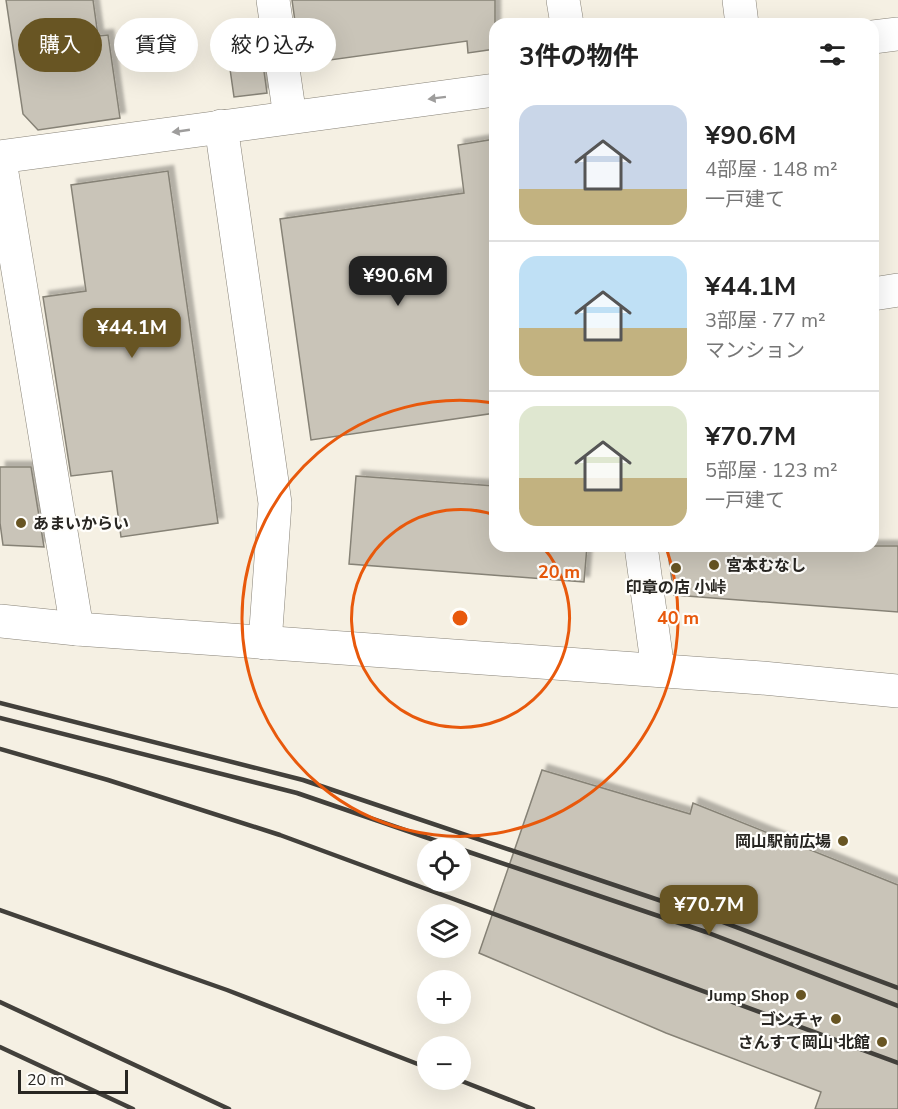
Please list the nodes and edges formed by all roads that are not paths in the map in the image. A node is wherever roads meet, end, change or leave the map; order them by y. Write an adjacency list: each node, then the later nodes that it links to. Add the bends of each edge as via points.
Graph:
1 (273, 0): 9 (street)
2 (563, 0): 4 (street)
3 (739, 0): 5 (street)
4 (566, 18)
5 (741, 18)
6 (898, 34): 7 (street)
7 (879, 36)
8 (489, 91): 9 (street, one-way to 9)
9 (290, 117): 10 (street)
10 (221, 126): 11 (street, one-way to 11); 17 (street, via 275,503)
11 (0, 159): 16 (street)
12 (898, 290): 13 (street)
13 (879, 293)
14 (642, 552): 18 (street)
15 (0, 621): 16 (street)
16 (77, 629): 17 (street)
17 (265, 643): 18 (street)
18 (658, 670): 19 (street)
19 (898, 691)

